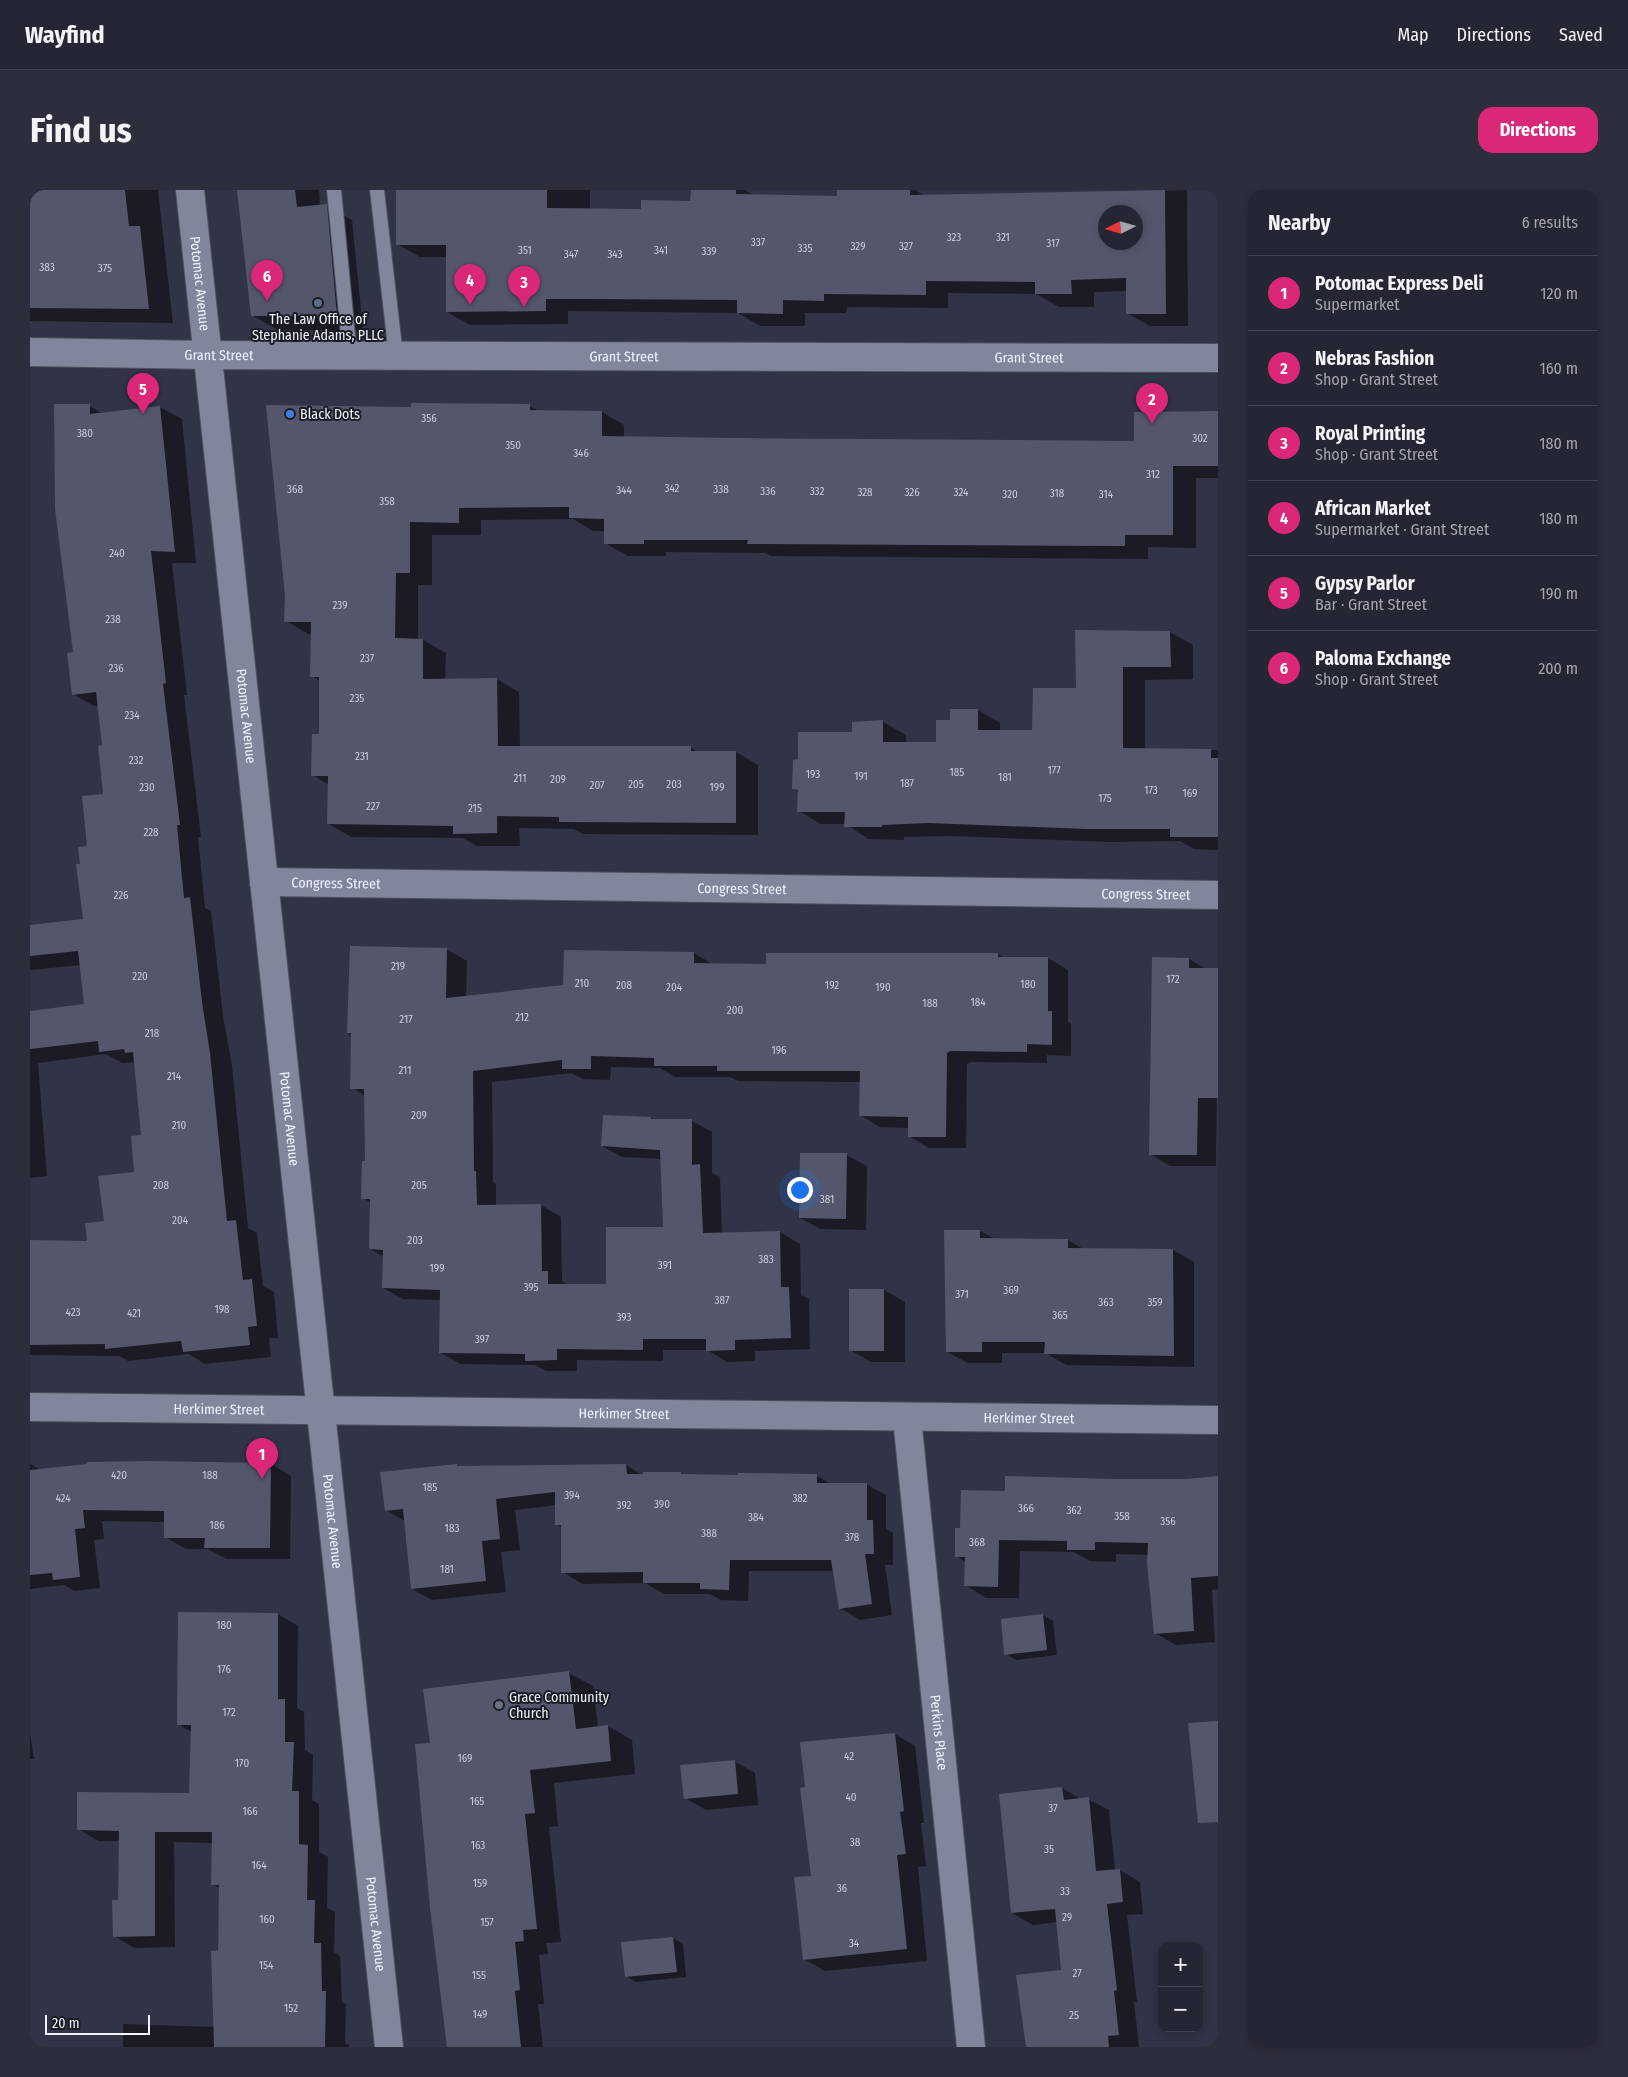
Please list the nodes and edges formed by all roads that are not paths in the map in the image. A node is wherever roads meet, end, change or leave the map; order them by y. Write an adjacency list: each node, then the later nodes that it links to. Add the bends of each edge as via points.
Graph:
1 (190, 190): 5 (street, Potomac Avenue)
2 (334, 190): 6 (lane)
3 (377, 190): 7 (lane)
4 (30, 352): 5 (street, Grant Street)
5 (207, 355): 6 (street, Grant Street); 9 (street, Potomac Avenue)
6 (350, 356): 7 (street, Grant Street)
7 (396, 356): 8 (street, Grant Street)
8 (1218, 358)
9 (264, 882): 10 (street, Congress Street); 12 (street, Potomac Avenue)
10 (1218, 895)
11 (30, 1407): 12 (street, Herkimer Street)
12 (320, 1410): 13 (street, Herkimer Street); 15 (street, Potomac Avenue)
13 (907, 1418): 14 (street, Herkimer Street); 16 (street, Perkins Place)
14 (1218, 1420)
15 (389, 2047)
16 (970, 2047)

